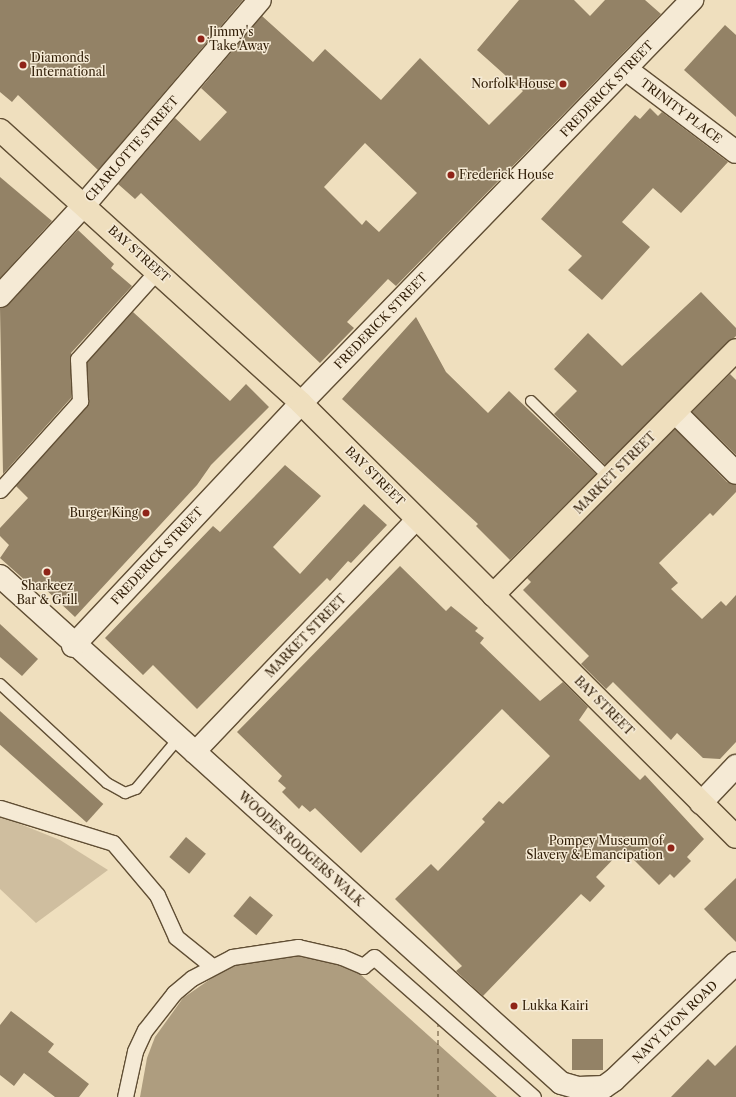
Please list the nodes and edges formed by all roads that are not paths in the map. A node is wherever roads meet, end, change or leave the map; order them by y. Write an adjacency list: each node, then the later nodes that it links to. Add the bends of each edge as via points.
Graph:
1 (260, 0): 6 (main road, CHARLOTTE STREET)
2 (692, 0): 3 (main road, FREDERICK STREET)
3 (627, 70): 5 (main road, TRINITY PLACE); 11 (main road, FREDERICK STREET)
4 (0, 130): 6 (main road, BAY STREET)
5 (736, 152)
6 (84, 205): 7 (main road, BAY STREET); 8 (main road, CHARLOTTE STREET)
7 (157, 271): 11 (main road, BAY STREET); 15 (street, via 78,359 80,401)
8 (0, 296)
9 (736, 350): 12 (main road, MARKET STREET)
10 (531, 401): 14 (lane)
11 (301, 403): 16 (main road, BAY STREET); 19 (main road, FREDERICK STREET)
12 (675, 412): 13 (main road); 14 (main road, MARKET STREET)
13 (736, 473)
14 (609, 478): 18 (main road, MARKET STREET)
15 (0, 490)
16 (417, 519): 18 (main road, BAY STREET); 22 (street, MARKET STREET)
17 (0, 576): 19 (main road, WOODES RODGERS WALK)
18 (493, 595): 24 (main road, BAY STREET)
19 (73, 646): 21 (main road, WOODES RODGERS WALK)
20 (0, 684): 21 (lane, via 107,783 125,793 136,789)
21 (178, 738): 22 (main road, WOODES RODGERS WALK)
22 (194, 752): 29 (main road, WOODES RODGERS WALK, via 561,1083 578,1088 604,1087)
23 (736, 766): 24 (main road)
24 (701, 803): 26 (main road, BAY STREET)
25 (0, 808): 28 (street, via 113,843 157,895 176,937)
26 (736, 837)
27 (736, 963): 29 (main road, NAVY LYON ROAD)
28 (212, 966): 30 (street, via 174,993 154,1017 135,1051); 31 (street, via 240,955 276,948 321,951 363,966 374,957)
29 (614, 1080)
30 (125, 1097)
31 (533, 1097)

